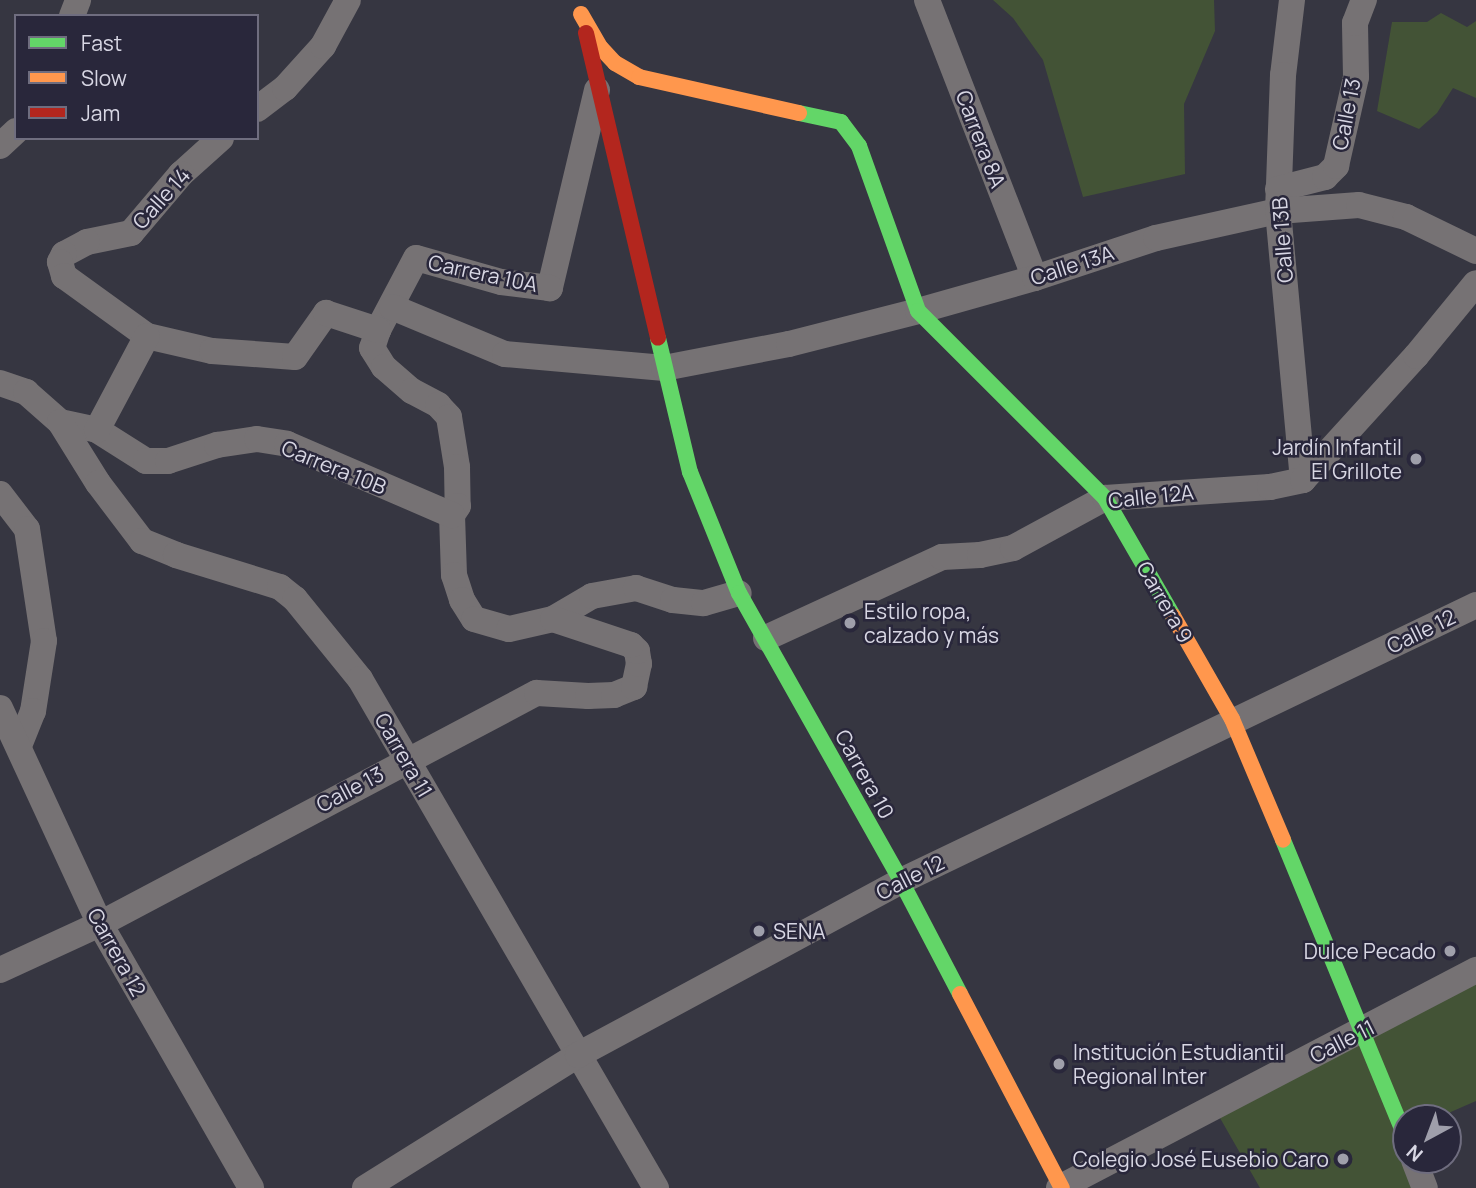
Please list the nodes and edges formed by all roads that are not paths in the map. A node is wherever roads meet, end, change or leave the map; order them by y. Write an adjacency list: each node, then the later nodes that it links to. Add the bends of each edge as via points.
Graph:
1 (348, 0): 7 (street, via 323,46 285,89)
2 (927, 0): 13 (street, Carrera 8A)
3 (1292, 0): 11 (street, Calle 13B, via 1283,75)
4 (1364, 0): 11 (street, Calle 13, via 1354,23 1356,77 1336,166 1325,177)
5 (579, 7): 6 (street, Carrera 10); 16 (street, Carrera 9, via 601,48 639,78 841,122 859,146)
6 (598, 85): 15 (street, Carrera 10A, via 550,288 500,282 416,258); 19 (street, Carrera 10)
7 (259, 108)
8 (14, 133): 10 (street)
9 (218, 140): 18 (street, Calle 14, via 181,174 131,233 87,242 64,254 60,262 64,276)
10 (0, 146)
11 (1278, 200): 12 (street, Calle 13A, via 1359,205 1406,217); 13 (street, Calle 13A); 23 (street, Calle 13B)
12 (1476, 251)
13 (1035, 278): 16 (street, Calle 13A)
14 (1476, 283): 23 (street)
15 (392, 307): 17 (street); 19 (street, via 505,354)
16 (918, 311): 19 (street, Calle 13A, via 789,344); 25 (street, Carrera 9)
17 (378, 330): 18 (street, via 326,313 295,357 212,351); 26 (street, via 372,348 384,367 449,417 458,493)
18 (147, 336): 22 (street)
19 (664, 368): 27 (street, Carrera 10, via 690,472)
20 (0, 383): 21 (street, Carrera 11, via 26,392)
21 (60, 422): 22 (street, Carrera 11); 34 (street, Carrera 11, via 142,541 280,587 295,599 360,679)
22 (97, 430): 26 (street, Carrera 10B, via 146,461 168,461 217,445 257,439 287,444)
23 (1303, 480): 25 (street, Calle 12A, via 1270,487)
24 (0, 494): 33 (street, via 27,529 44,641 33,711)
25 (1105, 498): 30 (street, Calle 12A, via 1013,548 942,557); 32 (street, Carrera 9)
26 (452, 515): 29 (street, via 454,575 474,619 509,629)
27 (739, 593): 29 (street, via 704,603 673,600 636,588 592,596); 30 (street, Carrera 10)
28 (1476, 605): 32 (street, Calle 12)
29 (553, 619): 34 (street, Calle 13, via 631,645 639,664 634,687 614,695 537,692)
30 (766, 638): 35 (street, Carrera 10)
31 (0, 708): 33 (street, Carrera 12)
32 (1232, 719): 35 (street, Calle 12); 39 (street, Carrera 9)
33 (19, 745): 36 (street, Carrera 12)
34 (407, 759): 36 (street, Calle 13); 40 (street, Carrera 11)
35 (901, 881): 40 (street, Calle 12); 45 (street, Carrera 10)
36 (100, 923): 37 (street, Calle 13); 42 (street, Carrera 12)
37 (0, 970)
38 (1476, 970): 39 (street, Calle 11)
39 (1364, 1031): 41 (street, Carrera 9); 45 (street, Calle 11, via 1210,1106)
40 (578, 1055): 43 (street, Calle 12); 44 (street, Carrera 11)
41 (1392, 1104)
42 (251, 1188)
43 (365, 1188)
44 (656, 1188)
45 (1060, 1188)

